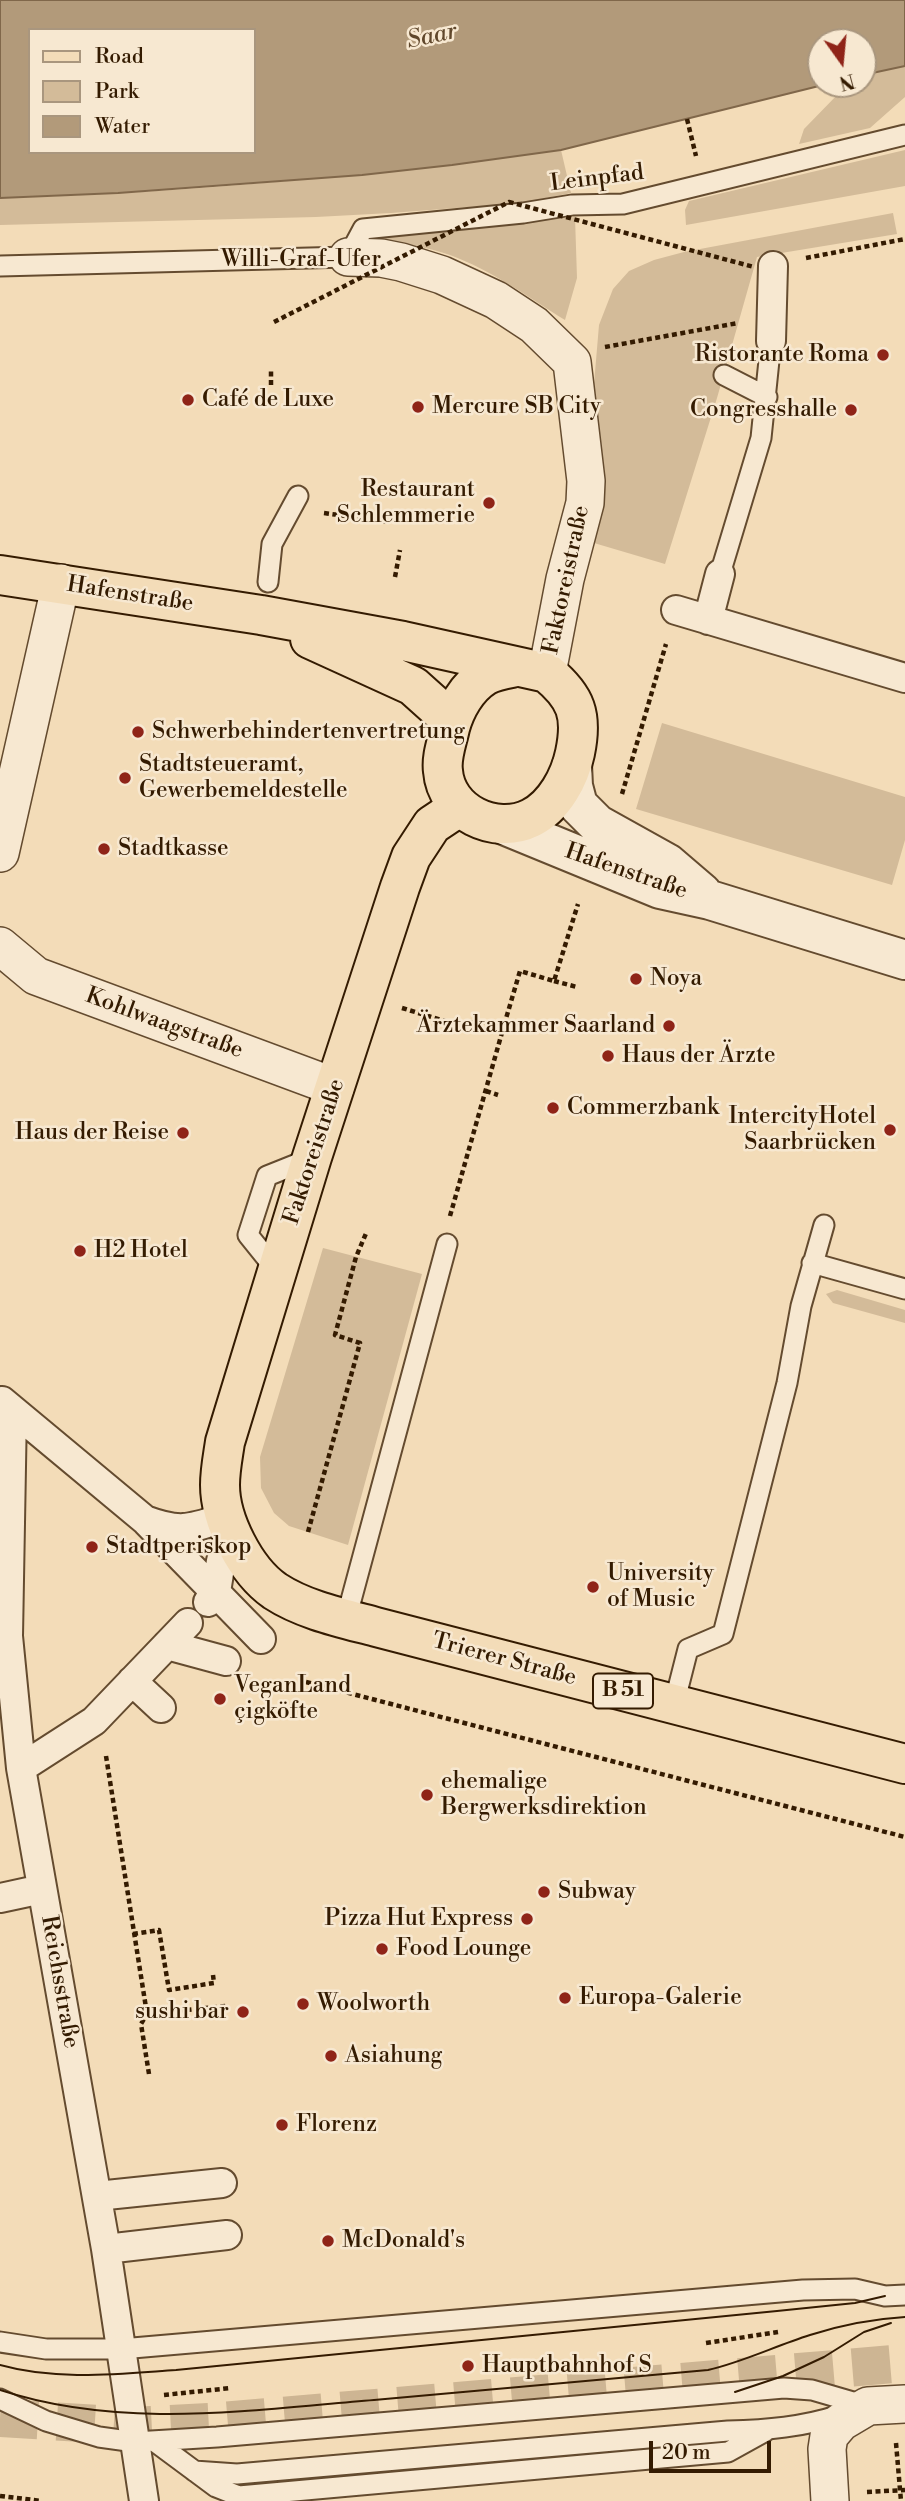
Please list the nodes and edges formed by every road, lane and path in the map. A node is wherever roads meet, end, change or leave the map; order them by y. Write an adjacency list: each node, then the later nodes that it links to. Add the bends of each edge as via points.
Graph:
1 (905, 135): 3 (lane, Leinpfad, via 623,204 572,205 363,229)
2 (905, 239): 4 (path)
3 (348, 257): 5 (lane, Willi-Graf-Ufer); 9 (street, Willi-Graf-Ufer, via 381,258 442,275 496,300)
4 (775, 264): 6 (path, bridge, via 509,202); 8 (street)
5 (0, 265)
6 (274, 322)
7 (739, 323): 9 (path)
8 (771, 341): 13 (lane)
9 (584, 355): 24 (street, Faktoreistraße, via 585,503 565,579)
10 (271, 371): 12 (path)
11 (724, 375): 13 (lane)
12 (271, 385)
13 (766, 397): 18 (lane, via 761,438)
14 (295, 502): 15 (path); 21 (lane, via 272,544)
15 (389, 522)
16 (400, 551): 19 (path)
17 (0, 575): 20 (main road, Hafenstraße)
18 (720, 575): 23 (street)
19 (395, 577)
20 (61, 583): 21 (main road, Hafenstraße); 31 (street)
21 (264, 599): 24 (main road, Hafenstraße, via 403,641); 26 (main road, Hafenstraße, via 413,686)
22 (676, 610): 23 (street); 28 (path)
23 (708, 620): 25 (street)
24 (531, 670): 26 (main road, Faktoreistraße, via 485,675 465,694); 27 (main road, Faktoreistraße, via 566,688 577,711)
25 (905, 678)
26 (452, 721): 29 (main road, Faktoreistraße, via 442,770)
27 (572, 765): 30 (main road, Faktoreistraße, via 546,807 531,818); 32 (street, Hafenstraße, via 579,805 597,824 667,863)
28 (619, 804)
29 (459, 807): 30 (main road, via 480,820); 41 (main road, Faktoreistraße, via 432,825 411,857)
30 (504, 825): 32 (street, Hafenstraße, via 660,889)
31 (0, 853)
32 (710, 900): 35 (street, Hafenstraße)
33 (578, 904): 36 (path)
34 (0, 946): 41 (street, Kohlwaagstraße, via 36,976)
35 (905, 960)
36 (554, 981): 37 (path); 39 (path, via 520,971)
37 (578, 987)
38 (443, 1020): 39 (path)
39 (505, 1022): 40 (path); 42 (path)
40 (518, 1025)
41 (335, 1087): 51 (main road, Faktoreistraße, via 225,1442 220,1485)
42 (486, 1091): 43 (path); 44 (path)
43 (498, 1095)
44 (450, 1218)
45 (824, 1225): 48 (lane)
46 (367, 1230): 53 (path, via 335,1335 360,1343)
47 (447, 1244): 56 (lane)
48 (813, 1263): 49 (lane); 62 (lane, via 723,1634 688,1649)
49 (905, 1289)
50 (6, 1404): 52 (street); 66 (street, Reichsstraße, via 8,1636)
51 (224, 1518): 52 (street, via 188,1529); 56 (main road, Trierer Straße / B 51, via 240,1549 275,1591)
52 (145, 1520): 55 (street)
53 (308, 1532)
54 (226, 1558): 55 (street)
55 (203, 1607): 57 (street); 58 (street)
56 (346, 1619): 62 (main road, Trierer Straße / B 51)
57 (261, 1639)
58 (167, 1645): 59 (street); 60 (street)
59 (226, 1661)
60 (132, 1681): 63 (street); 66 (street, via 94,1721)
61 (306, 1682): 67 (path)
62 (674, 1704): 65 (main road, Trierer Straße / B 51)
63 (161, 1708)
64 (105, 1754): 70 (path)
65 (905, 1764)
66 (21, 1769): 68 (street, Reichsstraße)
67 (905, 1838)
68 (43, 1889): 69 (street); 76 (street, Reichsstraße)
69 (0, 1898)
70 (133, 1934): 71 (path, via 159,1930 169,1990 214,1983); 73 (path)
71 (213, 1975)
72 (226, 2006): 73 (path)
73 (146, 2014): 74 (path, via 141,2024)
74 (149, 2074)
75 (222, 2183): 76 (street)
76 (97, 2196): 78 (street, Reichsstraße)
77 (227, 2235): 78 (street)
78 (106, 2249): 83 (street, Reichsstraße)
79 (905, 2295): 83 (lane, via 885,2297 855,2289 803,2290)
80 (779, 2332): 82 (path)
81 (0, 2342): 83 (lane, via 46,2349)
82 (706, 2343)
83 (121, 2349): 85 (street, Reichsstraße)
84 (230, 2388): 85 (path)
85 (128, 2398): 89 (street, Reichsstraße)
86 (0, 2399): 89 (lane, via 70,2430)
87 (905, 2404): 88 (street)
88 (868, 2406): 89 (lane, via 812,2390 784,2388); 89 (lane, via 814,2423 767,2430 237,2474 194,2471); 96 (street, via 841,2422 829,2436)
89 (145, 2441): 95 (street, Reichsstraße)
90 (897, 2449): 91 (path)
91 (902, 2490): 92 (path); 97 (path)
92 (877, 2492)
93 (0, 2496): 94 (path)
94 (42, 2501)
95 (144, 2501)
96 (830, 2501)
97 (901, 2501)

